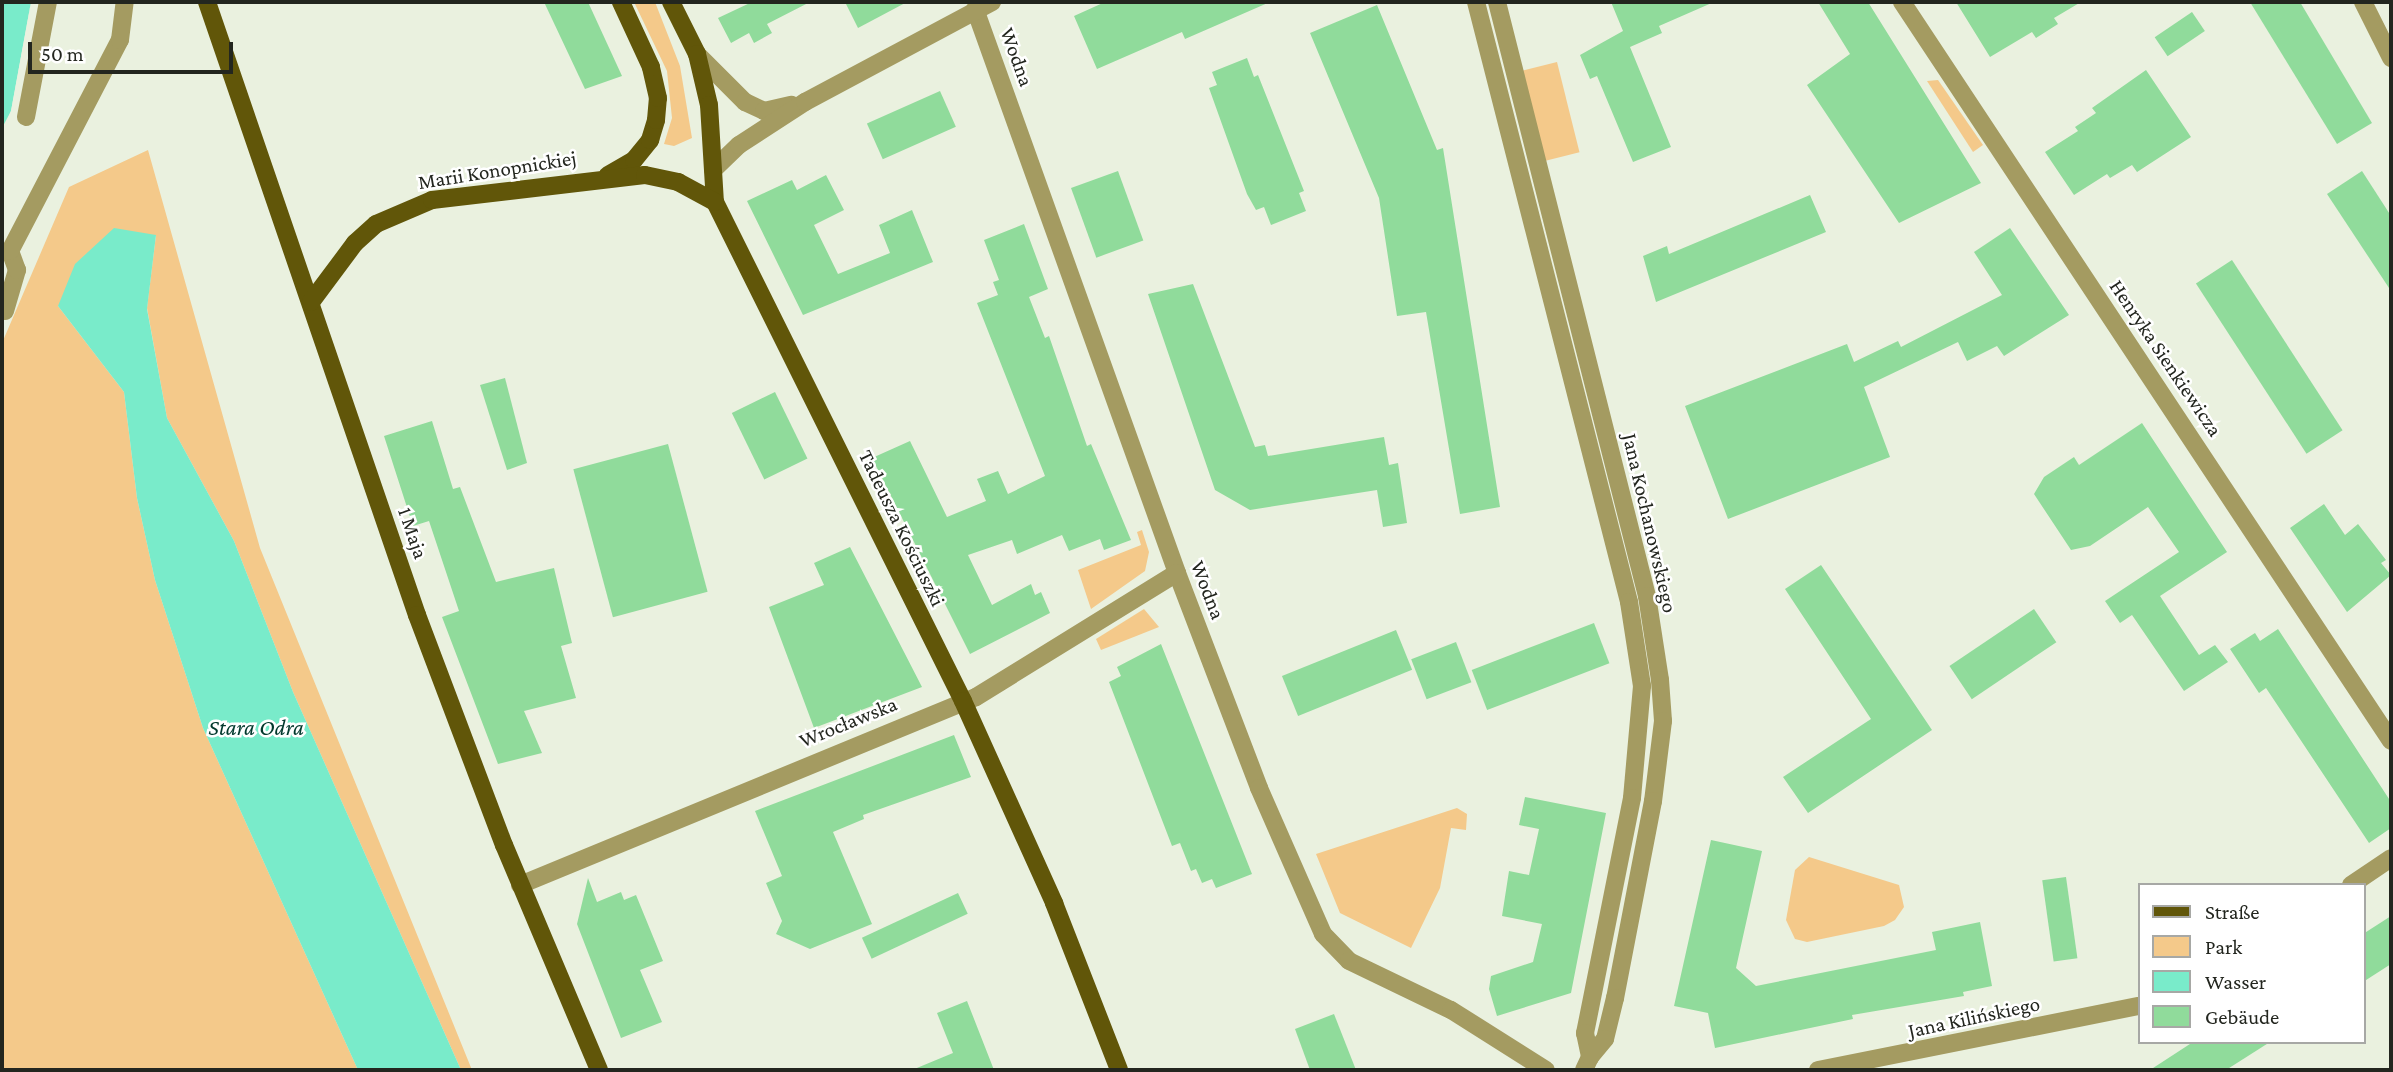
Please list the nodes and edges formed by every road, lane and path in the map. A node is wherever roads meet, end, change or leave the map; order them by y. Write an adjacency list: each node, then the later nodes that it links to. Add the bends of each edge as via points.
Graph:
1 (48, 2): 15 (street, via 50,32)
2 (125, 2): 20 (street, via 120,40 10,251 17,270)
3 (207, 2): 19 (main road, 1 Maja)
4 (621, 2): 17 (main road, via 651,67 658,98 656,120 650,140 634,160)
5 (671, 2): 12 (main road, Tadeusza Kościuszki)
6 (992, 2): 11 (street)
7 (1476, 2): 29 (street, Jana Kochanowskiego, via 1629,602 1642,686 1632,798 1585,1033)
8 (1497, 2): 29 (street, Jana Kochanowskiego, via 1647,596 1660,680 1663,721 1653,801 1605,1039)
9 (1902, 2): 23 (street, Henryka Sienkiewicza)
10 (2363, 2): 13 (street)
11 (975, 9): 14 (street); 21 (street, Wodna)
12 (697, 54): 14 (street, via 721,83 764,111); 16 (main road, Tadeusza Kościuszki, via 709,105)
13 (2391, 58)
14 (805, 102): 16 (street, via 739,145)
15 (26, 117)
16 (713, 170): 18 (main road, Tadeusza Kościuszki)
17 (605, 176): 18 (main road, Marii Konopnickiej, via 645,175 678,183); 19 (main road, Marii Konopnickiej, via 432,200 408,208 376,224 355,243)
18 (715, 202): 22 (main road, Tadeusza Kościuszki)
19 (311, 302): 27 (main road, 1 Maja, via 417,615)
20 (5, 311)
21 (1177, 573): 22 (street, Wrocławska, via 991,689); 32 (street, Wodna, via 1259,788 1323,934 1349,961 1451,1010)
22 (963, 701): 27 (street, Wrocławska); 31 (main road, Tadeusza Kościuszki, via 1054,904)
23 (2386, 720): 24 (street, Henryka Sienkiewicza)
24 (2391, 741)
25 (2391, 858): 26 (street)
26 (2354, 883)
27 (520, 885): 30 (main road, 1 Maja)
28 (2138, 1006): 33 (street, Jana Kilińskiego)
29 (1587, 1064)
30 (600, 1070)
31 (1119, 1070)
32 (1546, 1070)
33 (1818, 1070)

